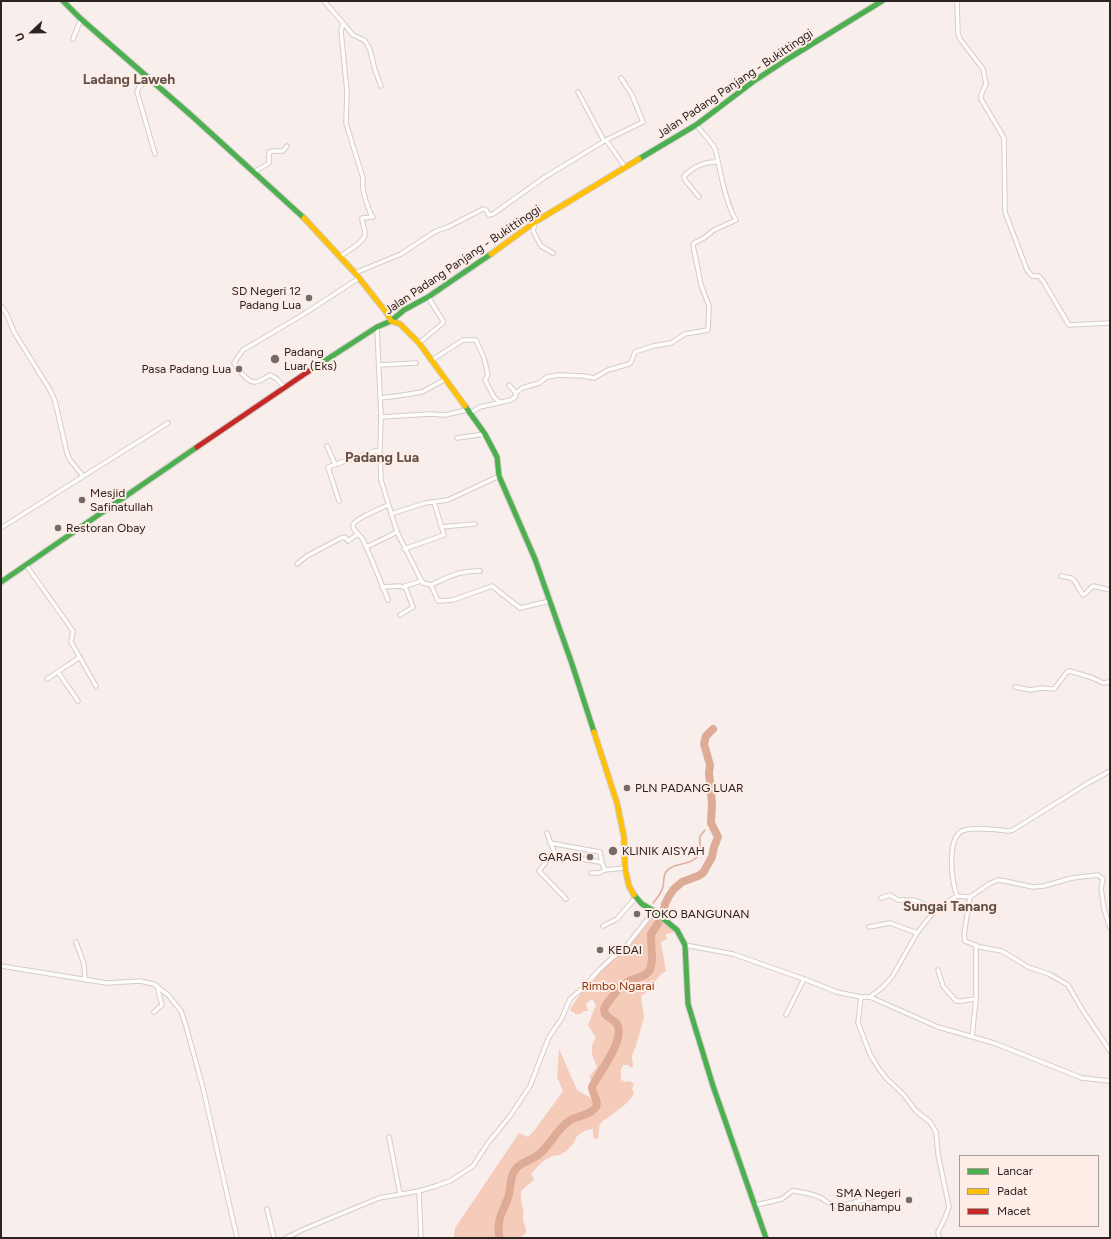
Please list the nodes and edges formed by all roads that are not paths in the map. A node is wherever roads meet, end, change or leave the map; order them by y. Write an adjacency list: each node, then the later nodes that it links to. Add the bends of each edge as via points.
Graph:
1 (63, 1): 5 (main road)
2 (324, 1): 6 (street)
3 (882, 1): 12 (main road, Jalan Padang Panjang - Bukittinggi, via 786,60)
4 (957, 1): 28 (street, via 958,34 983,68 986,84 981,96 1004,138 1005,212 1029,274 1038,276 1042,281 1069,325)
5 (81, 19): 7 (street); 9 (main road)
6 (343, 23): 10 (street, via 367,44); 22 (street, via 341,31 347,92 346,123 363,178 364,194 373,217 362,218 364,239)
7 (73, 39)
8 (621, 78): 13 (street, via 632,94 643,122)
9 (150, 79): 15 (street, via 139,87 138,92); 18 (main road)
10 (381, 86)
11 (578, 92): 13 (street)
12 (696, 125): 16 (street, via 716,150); 17 (main road, Jalan Padang Panjang - Bukittinggi)
13 (605, 140): 17 (street); 23 (street, via 545,177 493,214 489,215 483,209 436,231 402,254)
14 (287, 146): 18 (street, via 283,151 269,152 269,163)
15 (155, 154)
16 (718, 162): 19 (street, via 699,165 684,176); 37 (street, via 736,220 693,244 709,304 708,330 685,334 671,343 635,352 629,364 608,370 594,378 550,376 539,383 525,386)
17 (625, 167): 20 (main road, Jalan Padang Panjang - Bukittinggi)
18 (254, 172): 22 (main road, via 312,225)
19 (699, 196)
20 (535, 222): 21 (street, via 532,231 541,246); 25 (main road, Jalan Padang Panjang - Bukittinggi)
21 (553, 253)
22 (341, 256): 23 (main road)
23 (355, 272): 24 (main road)
24 (359, 278): 27 (main road); 36 (street, via 243,350 235,360 239,371 251,381 255,382 270,375)
25 (428, 297): 27 (main road, Jalan Padang Panjang - Bukittinggi, via 404,310); 30 (street, via 444,323)
26 (1, 306): 48 (street, via 50,390 67,453)
27 (391, 322): 29 (main road, Jalan Padang Panjang - Bukittinggi); 30 (main road, via 400,324)
28 (1110, 323)
29 (377, 327): 33 (street); 36 (main road, Jalan Padang Panjang - Bukittinggi)
30 (419, 343): 31 (main road)
31 (432, 360): 34 (main road); 39 (street, via 463,340 476,340 488,375 485,380)
32 (416, 363): 33 (street)
33 (379, 365): 38 (street)
34 (446, 379): 38 (street, via 422,392); 40 (main road)
35 (509, 384): 37 (street)
36 (284, 387): 62 (main road, Jalan Padang Panjang - Bukittinggi)
37 (516, 393): 39 (street, via 511,400)
38 (380, 398): 41 (street)
39 (499, 402): 40 (street)
40 (468, 411): 41 (street, via 445,416 430,414); 43 (main road)
41 (381, 417): 46 (street)
42 (168, 423): 48 (street)
43 (485, 434): 44 (street); 49 (main road, via 497,457)
44 (458, 438)
45 (327, 446): 47 (street)
46 (380, 451): 47 (street); 52 (street, via 381,480)
47 (335, 464): 50 (street, via 328,468)
48 (84, 476): 56 (street)
49 (499, 476): 51 (street, via 448,500); 72 (main road)
50 (339, 501)
51 (434, 502): 53 (street); 55 (street)
52 (388, 504): 53 (street); 58 (street, via 354,523)
53 (391, 514): 57 (street)
54 (475, 524): 55 (street)
55 (441, 526): 60 (street, via 443,536)
56 (1, 528)
57 (397, 532): 59 (street); 60 (street)
58 (357, 535): 59 (street, via 361,536); 61 (street, via 347,540 345,537 341,538)
59 (366, 547): 68 (street)
60 (404, 549): 65 (street)
61 (296, 564)
62 (26, 565): 66 (main road, Jalan Padang Panjang - Bukittinggi); 74 (street, via 73,631 71,642)
63 (480, 571): 67 (street, via 459,573)
64 (1061, 576): 70 (street, via 1074,580 1083,595 1093,586)
65 (421, 581): 67 (street); 69 (street, via 406,585)
66 (1, 582)
67 (431, 585): 72 (street, via 438,601 454,600 492,586 520,608)
68 (382, 587): 69 (street); 71 (street)
69 (405, 588): 73 (street, via 413,607)
70 (1110, 590)
71 (388, 600)
72 (550, 601): 86 (main road, via 618,803 624,837)
73 (400, 615)
74 (80, 657): 75 (street); 78 (street)
75 (58, 672): 76 (street); 80 (street)
76 (46, 679)
77 (1110, 682): 79 (street, via 1103,683 1070,671 1054,689 1031,690)
78 (96, 686)
79 (1015, 687)
80 (78, 701)
81 (1110, 771): 89 (street, via 1013,830 962,831 952,844)
82 (547, 833): 83 (street)
83 (550, 843): 84 (street); 85 (street, via 600,852)
84 (555, 854): 85 (street); 93 (street, via 539,871)
85 (602, 863): 87 (street)
86 (625, 868): 87 (street); 90 (main road, via 629,886)
87 (605, 870): 88 (street)
88 (591, 873)
89 (957, 896): 91 (street); 94 (street)
90 (636, 897): 95 (main road, via 642,904); 96 (street, via 617,918)
91 (970, 897): 98 (street, via 998,880 1033,887 1072,878 1098,876 1103,879 1101,893); 102 (street, via 964,939)
92 (881, 898): 94 (street, via 890,896 898,900 914,900)
93 (566, 899)
94 (936, 909): 99 (street)
95 (655, 911): 101 (main road, via 677,930); 117 (street, via 624,949 570,999 562,1018 549,1037 530,1086 473,1166 450,1181)
96 (603, 926)
97 (869, 927): 99 (street, via 890,923)
98 (1110, 928)
99 (917, 933): 108 (street, via 892,977)
100 (76, 942): 106 (street, via 84,964)
101 (685, 945): 105 (street, via 733,954); 120 (main road, via 688,1004 713,1086)
102 (976, 945): 110 (street); 114 (street, via 1002,951 1028,967 1049,974 1068,985)
103 (1, 966): 106 (street)
104 (938, 970): 110 (street, via 943,986 956,1000)
105 (804, 979): 109 (street, via 837,992); 112 (street)
106 (85, 980): 107 (street, via 106,984 140,981)
107 (157, 986): 111 (street, via 162,1005); 122 (street, via 181,1011 186,1026 204,1088)
108 (870, 996): 109 (street); 113 (street, via 938,1027)
109 (861, 997): 127 (street, via 858,1023 870,1054 879,1069 916,1111 930,1122 936,1132 949,1207 938,1232)
110 (976, 999): 113 (street)
111 (154, 1012)
112 (786, 1015)
113 (972, 1037): 115 (street, via 994,1043 1082,1078)
114 (1110, 1051)
115 (1110, 1081)
116 (389, 1137): 119 (street)
117 (419, 1191): 119 (street); 125 (street)
118 (891, 1192): 120 (street, via 834,1206 796,1190 782,1199)
119 (400, 1194): 124 (street, via 379,1198)
120 (756, 1205): 126 (main road)
121 (266, 1210): 123 (street)
122 (237, 1238)
123 (274, 1238)
124 (286, 1238)
125 (421, 1238)
126 (766, 1238)
127 (939, 1238)

